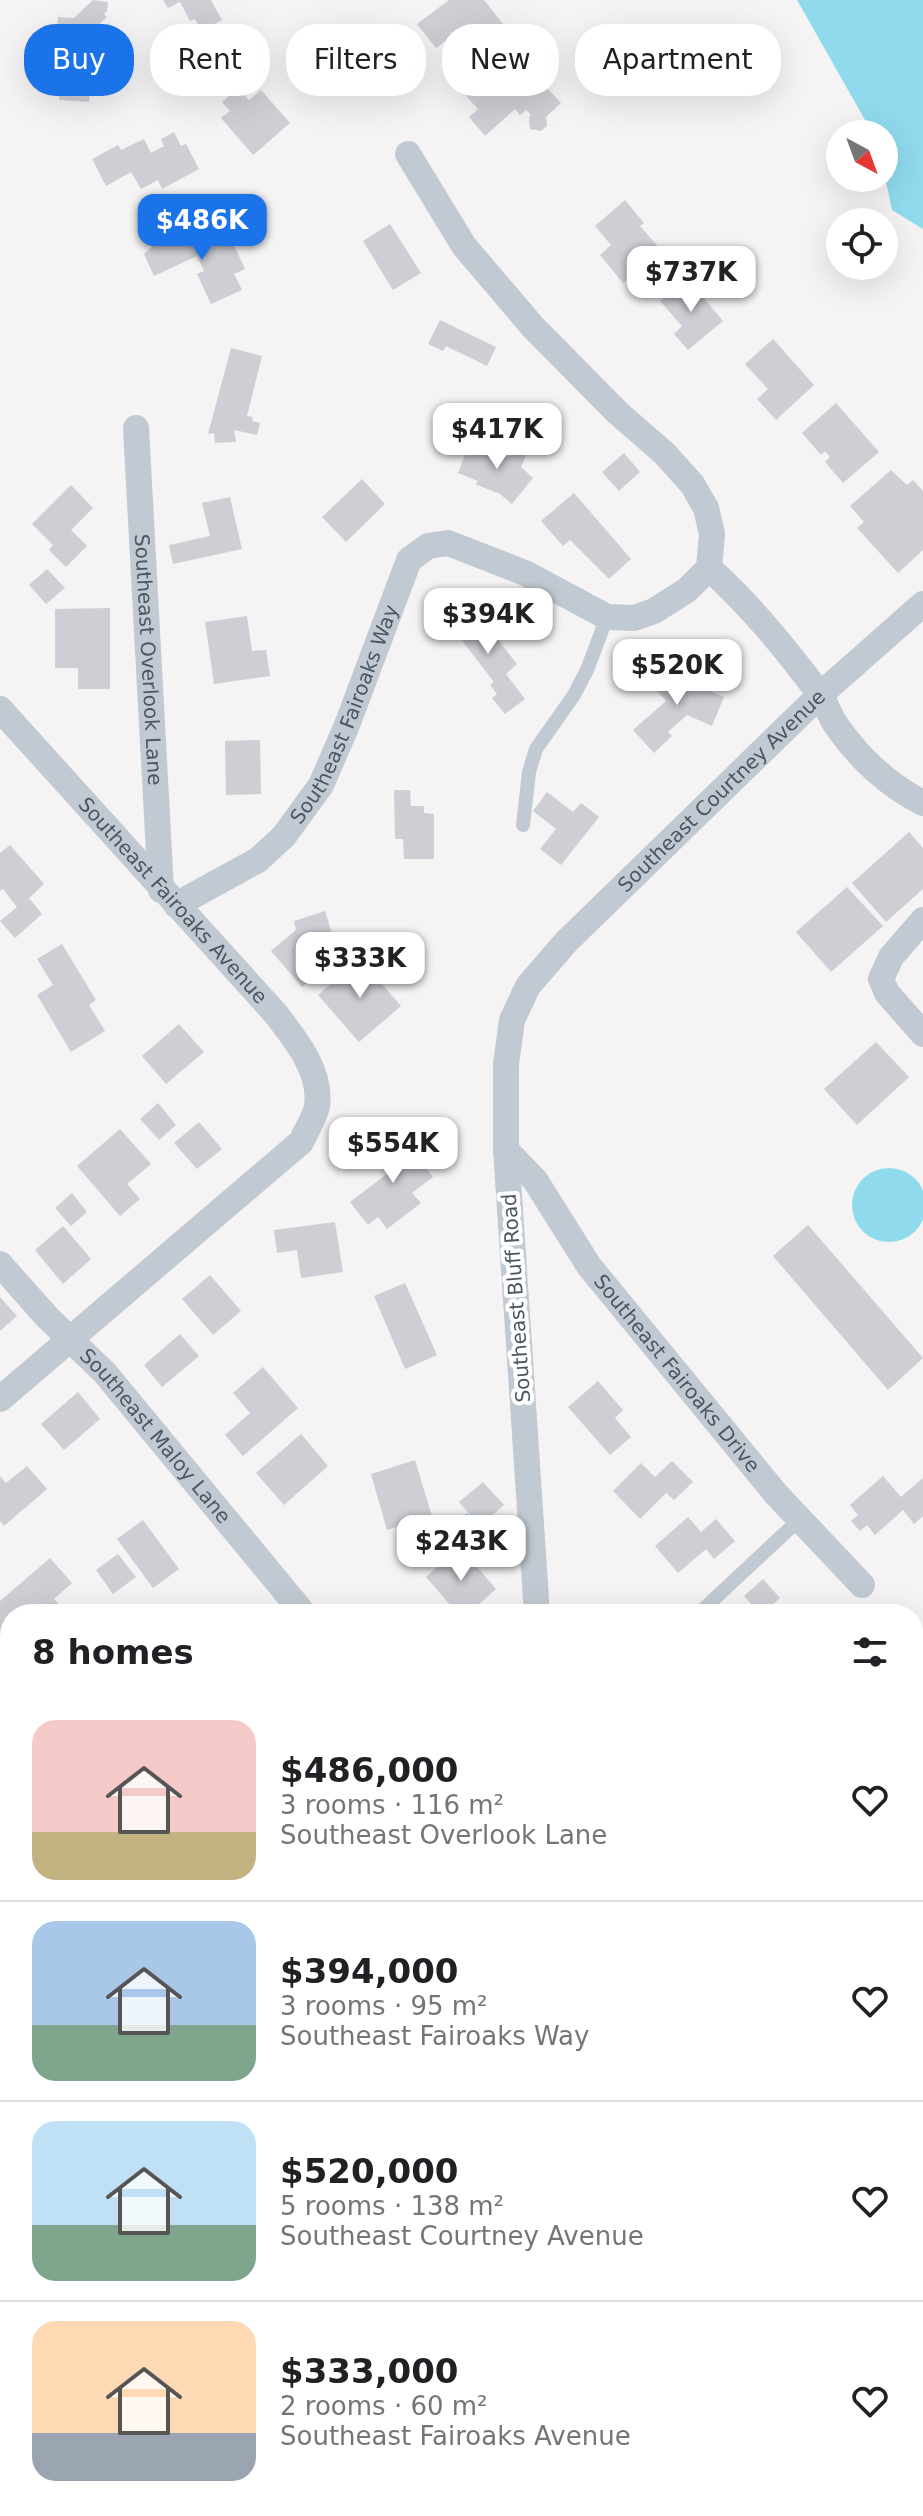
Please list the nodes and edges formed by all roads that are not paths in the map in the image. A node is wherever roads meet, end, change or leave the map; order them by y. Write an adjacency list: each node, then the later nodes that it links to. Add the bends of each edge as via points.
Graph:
1 (408, 154): 3 (street, via 464,246 533,327 692,484 706,508 712,534)
2 (136, 428): 10 (street, Southeast Overlook Lane)
3 (709, 568): 5 (street, via 654,611 634,618); 6 (street, via 765,623)
4 (923, 604): 6 (street, Southeast Courtney Avenue)
5 (607, 617): 9 (lane, via 574,695 536,749); 10 (street, Southeast Fairoaks Way, via 525,573 448,543 428,546 409,560 321,785 284,836 258,860)
6 (820, 695): 8 (street, via 836,725 872,768); 12 (street, Southeast Courtney Avenue, via 566,942)
7 (0, 709): 10 (street, Southeast Fairoaks Avenue)
8 (923, 803)
9 (523, 825)
10 (168, 898): 16 (street, Southeast Fairoaks Avenue, via 298,1044 314,1076 317,1107 301,1142)
11 (923, 920): 13 (street, via 891,957 881,979)
12 (528, 986): 14 (street, Southeast Bluff Road, via 512,1020 506,1064)
13 (923, 1034)
14 (506, 1150): 18 (street, Southeast Fairoaks Drive, via 535,1180 589,1266); 21 (street, Southeast Bluff Road)
15 (0, 1264): 16 (street, Southeast Maloy Lane)
16 (72, 1339): 17 (street); 20 (street, Southeast Maloy Lane)
17 (0, 1399)
18 (800, 1519): 19 (street, Southeast Fairoaks Drive); 22 (lane)
19 (862, 1585)
20 (296, 1604)
21 (536, 1604)
22 (709, 1604)

